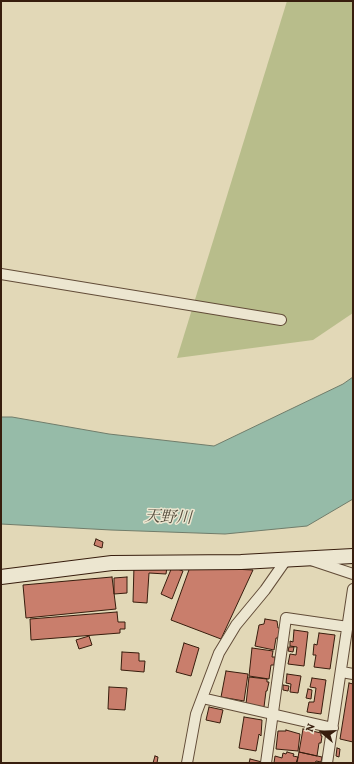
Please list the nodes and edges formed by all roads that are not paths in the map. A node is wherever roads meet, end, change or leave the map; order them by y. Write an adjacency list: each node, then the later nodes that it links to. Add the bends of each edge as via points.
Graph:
1 (1, 274): 2 (street)
2 (282, 320)
3 (353, 556): 4 (street)
4 (308, 559): 5 (street); 6 (street)
5 (286, 560): 7 (street, via 112,563); 12 (street, via 266,590 236,625 219,653)
6 (353, 574)
7 (1, 577)
8 (353, 589): 9 (street)
9 (348, 627): 10 (street); 13 (street, via 286,618)
10 (342, 672): 11 (street); 14 (street)
11 (353, 674)
12 (202, 698): 13 (street); 15 (street, via 196,714)
13 (272, 714): 14 (street); 16 (street)
14 (333, 728): 17 (street)
15 (186, 763)
16 (266, 763)
17 (328, 763)

